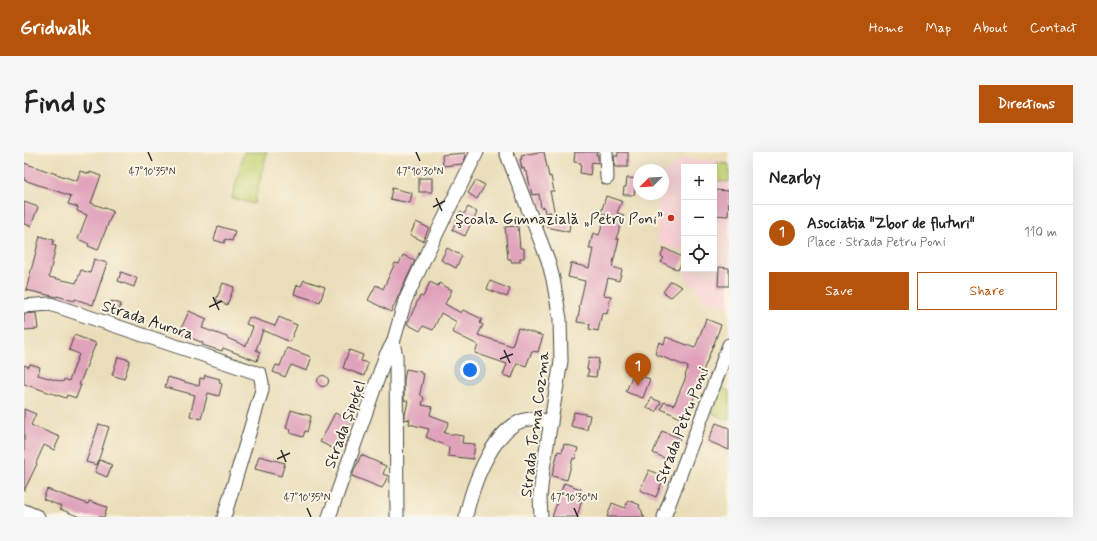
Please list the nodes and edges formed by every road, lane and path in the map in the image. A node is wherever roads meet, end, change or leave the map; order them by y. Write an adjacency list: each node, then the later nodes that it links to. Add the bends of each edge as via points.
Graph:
1 (477, 152): 6 (street, via 405,301)
2 (506, 152): 10 (street, Strada Toma Cozma, via 548,260 560,319 561,361)
3 (606, 152): 4 (street)
4 (607, 178)
5 (24, 306): 13 (street, Strada Aurora, via 50,304 260,374 262,390)
6 (393, 344): 8 (street, Strada Șipoțel, via 386,355); 9 (street, via 396,356)
7 (729, 345): 18 (street, Strada Petru Poni)
8 (374, 390): 9 (street); 14 (street, Strada Șipoțel)
9 (397, 393): 15 (street)
10 (551, 423): 16 (street, via 530,419 506,431 486,459 476,480); 17 (street, Strada Toma Cozma, via 540,497)
11 (24, 511): 12 (street)
12 (38, 517)
13 (224, 517)
14 (329, 517)
15 (397, 517)
16 (466, 517)
17 (541, 517)
18 (664, 517)

